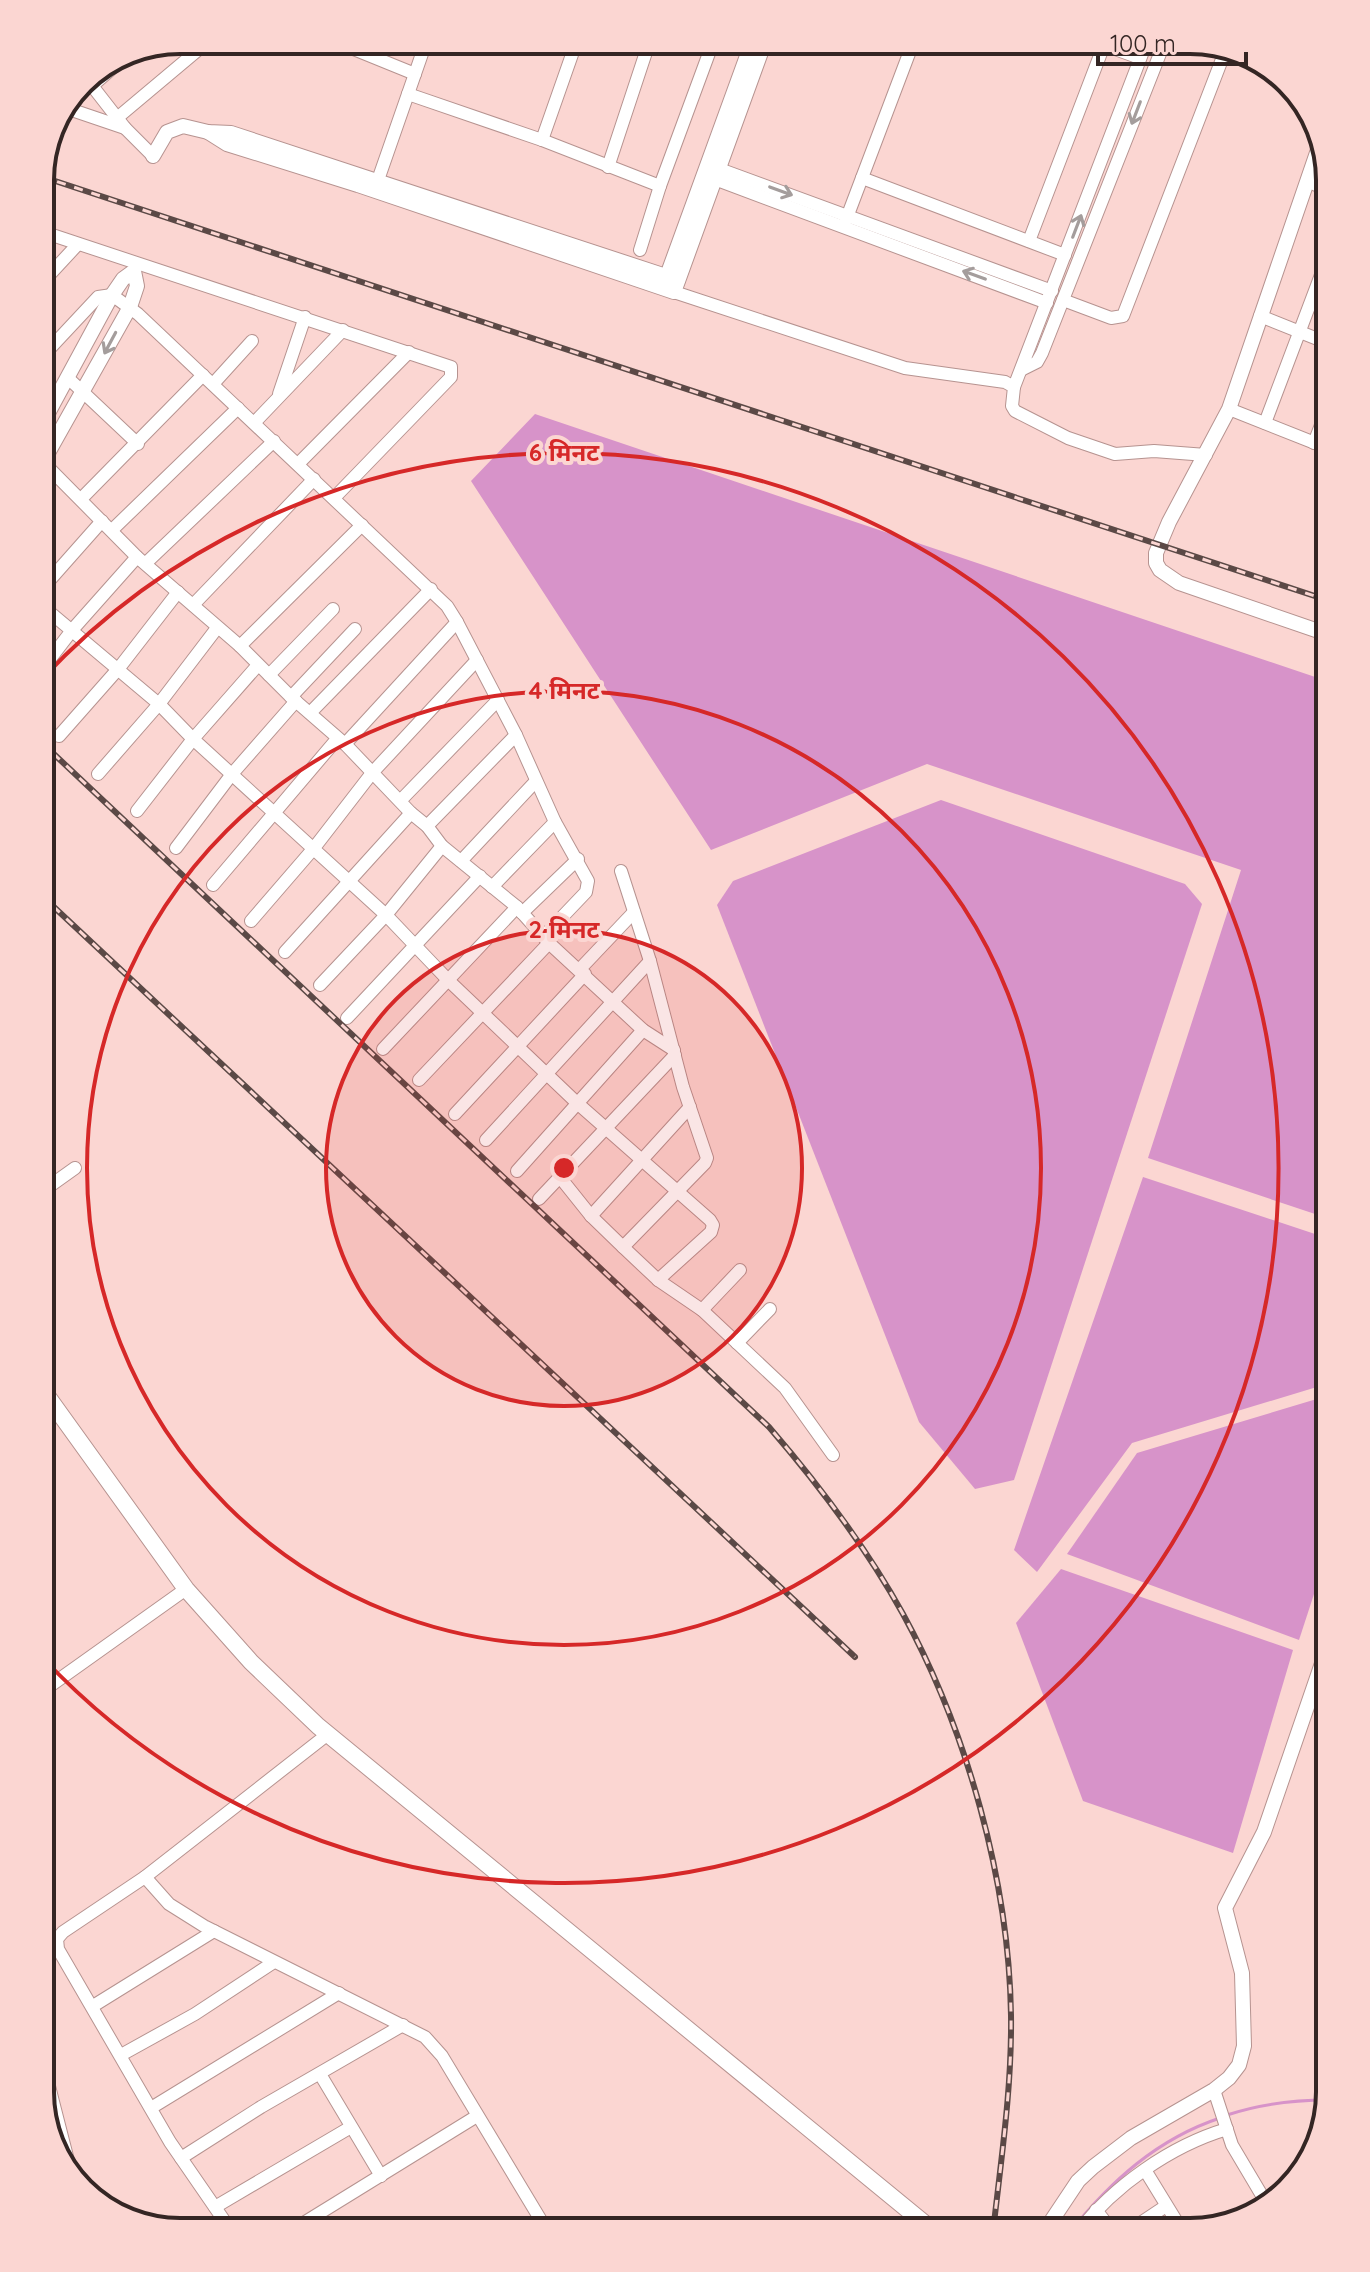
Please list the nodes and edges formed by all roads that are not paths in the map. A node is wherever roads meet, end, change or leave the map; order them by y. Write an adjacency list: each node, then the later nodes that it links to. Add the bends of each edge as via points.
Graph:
1 (194, 54): 20 (street)
2 (366, 54): 16 (street)
3 (422, 54): 16 (street)
4 (572, 54): 22 (street)
5 (645, 54): 25 (street)
6 (709, 54): 31 (street)
7 (748, 54): 26 (street)
8 (760, 54): 26 (street)
9 (909, 54): 27 (street)
10 (1095, 54): 34 (street)
11 (1129, 54): 14 (street)
12 (1142, 54): 14 (street)
13 (1160, 54): 43 (street, one-way to 43)
14 (1140, 58): 37 (street, one-way to 14)
15 (1222, 59): 43 (street, via 1123,316 1111,318)
16 (415, 74): 18 (street)
17 (94, 88): 20 (street)
18 (408, 94): 22 (street); 28 (street)
19 (75, 111): 20 (street)
20 (121, 123): 23 (street)
21 (208, 132): 23 (street, via 183,126 167,132); 28 (street, via 231,133); 39 (street, via 227,144)
22 (542, 140): 25 (street)
23 (153, 156)
24 (1314, 160): 29 (street)
25 (608, 167): 31 (street)
26 (712, 172): 32 (street); 39 (street)
27 (862, 178): 32 (street); 34 (street)
28 (378, 180): 39 (street)
29 (1307, 181): 30 (street); 45 (street)
30 (1316, 185)
31 (660, 186): 36 (street)
32 (846, 221): 42 (street)
33 (54, 236): 35 (street)
34 (1029, 241): 37 (street)
35 (78, 244): 38 (street); 46 (street)
36 (640, 250)
37 (1065, 255): 42 (street)
38 (54, 270)
39 (670, 284): 56 (street, via 905,368 993,379)
40 (1316, 289): 48 (street)
41 (112, 295): 44 (street); 44 (street, via 134,271 137,286); 51 (street, via 98,297); 54 (street)
42 (1050, 297): 53 (street)
43 (1063, 300): 53 (street, via 1037,362)
44 (130, 307): 55 (street); 57 (street, one-way to 57)
45 (1260, 316): 48 (street); 61 (street)
46 (305, 317): 47 (street); 58 (street)
47 (343, 330): 52 (street); 58 (street)
48 (1300, 332): 49 (street); 63 (street)
49 (1316, 338)
50 (252, 341): 55 (street)
51 (54, 344)
52 (409, 352): 70 (street); 73 (street, via 447,364 451,377)
53 (1021, 370): 56 (street)
54 (68, 378): 57 (street); 59 (street)
55 (208, 380): 60 (street); 68 (street)
56 (1014, 387): 69 (street, via 1015,411 1094,449)
57 (84, 392): 66 (street); 68 (street)
58 (277, 399): 62 (street)
59 (54, 403)
60 (238, 408): 62 (street); 75 (street)
61 (1229, 409): 63 (street); 69 (street)
62 (254, 423): 65 (street)
63 (1265, 423): 67 (street)
64 (1316, 438): 67 (street)
65 (274, 441): 70 (street); 77 (street)
66 (54, 442)
67 (1314, 443)
68 (138, 444): 74 (street)
69 (1206, 455): 88 (street, via 1156,553 1160,570 1196,590)
70 (298, 464): 72 (street)
71 (54, 475): 74 (street)
72 (314, 479): 73 (street); 81 (street)
73 (334, 498): 76 (street)
74 (81, 499): 75 (street)
75 (107, 525): 77 (street); 78 (street)
76 (362, 525): 79 (street); 89 (street)
77 (142, 560): 80 (street); 86 (street)
78 (54, 577)
79 (431, 589): 84 (street); 98 (street)
80 (178, 592): 81 (street); 93 (street)
81 (193, 605): 85 (street)
82 (333, 609): 94 (street)
83 (54, 615): 86 (street)
84 (457, 622): 91 (street); 102 (street)
85 (217, 628): 89 (street); 97 (street)
86 (73, 629): 90 (street); 93 (street)
87 (355, 629): 95 (street)
88 (1316, 630)
89 (240, 646): 92 (street)
90 (54, 654)
91 (477, 660): 96 (street); 103 (street)
92 (258, 665): 94 (street); 101 (street)
93 (119, 668): 97 (street); 100 (street)
94 (269, 675): 95 (street)
95 (294, 699): 98 (street); 105 (street)
96 (498, 700): 99 (street); 107 (street)
97 (159, 704): 101 (street); 104 (street)
98 (310, 713): 102 (street)
99 (516, 735): 106 (street); 112 (street)
100 (59, 736)
101 (193, 739): 105 (street); 108 (street)
102 (341, 742): 103 (street); 109 (street)
103 (372, 773): 107 (street); 115 (street)
104 (98, 774)
105 (232, 774): 109 (street); 114 (street)
106 (536, 781): 111 (street); 117 (street)
107 (401, 800): 110 (street)
108 (137, 811)
109 (276, 813): 115 (street); 121 (street)
110 (411, 813): 112 (street); 120 (street)
111 (555, 822): 116 (street); 122 (street)
112 (427, 826): 113 (street)
113 (442, 846): 117 (street); 125 (street)
114 (176, 848)
115 (314, 848): 120 (street); 126 (street)
116 (578, 859): 123 (street); 127 (street, via 588,888)
117 (461, 861): 119 (street)
118 (621, 871): 124 (street)
119 (480, 876): 122 (street); 128 (street)
120 (350, 882): 125 (street); 129 (street)
121 (213, 885)
122 (492, 887): 123 (street)
123 (520, 910): 127 (street); 132 (street)
124 (634, 912): 130 (street); 131 (street)
125 (386, 915): 128 (street); 133 (street)
126 (251, 921)
127 (546, 940): 131 (street); 135 (street)
128 (414, 946): 132 (street); 136 (street)
129 (285, 952)
130 (650, 961): 134 (street); 140 (street)
131 (583, 972): 134 (street); 138 (street)
132 (448, 980): 135 (street); 139 (street)
133 (320, 985)
134 (614, 1001): 137 (street); 141 (street)
135 (483, 1012): 138 (street); 142 (street)
136 (347, 1018)
137 (643, 1030): 140 (street); 143 (street)
138 (518, 1046): 141 (street); 145 (street)
139 (383, 1049)
140 (674, 1052): 144 (street); 146 (street)
141 (548, 1074): 143 (street); 147 (street)
142 (419, 1080)
143 (576, 1102): 146 (street); 150 (street)
144 (690, 1107): 148 (street); 153 (street, via 707,1158)
145 (455, 1114)
146 (605, 1129): 148 (street); 151 (street)
147 (486, 1140)
148 (641, 1162): 153 (street); 155 (street)
149 (75, 1168): 152 (street)
150 (517, 1171)
151 (559, 1176): 154 (street); 155 (street)
152 (54, 1183)
153 (676, 1192): 156 (street); 158 (street, via 710,1220 713,1229)
154 (539, 1199)
155 (591, 1216): 156 (street)
156 (623, 1247): 158 (street)
157 (740, 1270): 160 (street)
158 (658, 1280): 160 (street)
159 (770, 1309): 161 (street)
160 (702, 1310): 161 (street)
161 (737, 1343): 163 (street, via 792,1395)
162 (54, 1405): 164 (main road)
163 (833, 1455)
164 (186, 1589): 166 (street); 167 (main road, via 251,1662)
165 (1316, 1681): 176 (street, via 1264,1832 1225,1908 1242,1973 1244,2046 1235,2072)
166 (54, 1683)
167 (328, 1734): 168 (street); 191 (main road)
168 (145, 1877): 169 (street, via 169,1904); 172 (street, via 57,1939)
169 (214, 1931): 170 (street); 172 (street)
170 (274, 1962): 171 (street); 174 (street)
171 (339, 1993): 173 (street); 177 (street)
172 (93, 2006): 174 (street)
173 (403, 2025): 175 (street); 178 (street, via 430,2041)
174 (121, 2055): 177 (street)
175 (320, 2074): 180 (street); 181 (street)
176 (1214, 2090): 179 (street); 192 (street, via 1131,2138 1093,2167)
177 (151, 2108): 181 (street)
178 (477, 2116): 183 (street); 190 (street)
179 (1226, 2126): 182 (street); 184 (street)
180 (351, 2127): 183 (street); 186 (street)
181 (181, 2158): 186 (street)
182 (1145, 2170): 185 (street); 187 (street)
183 (381, 2176): 189 (street)
184 (1262, 2195)
185 (1166, 2206): 195 (street); 196 (street)
186 (215, 2207): 188 (street)
187 (1096, 2210): 193 (street); 194 (street)
188 (222, 2218)
189 (312, 2218)
190 (539, 2218)
191 (918, 2218)
192 (1053, 2218)
193 (1089, 2218)
194 (1102, 2218)
195 (1148, 2218)
196 (1174, 2218)

